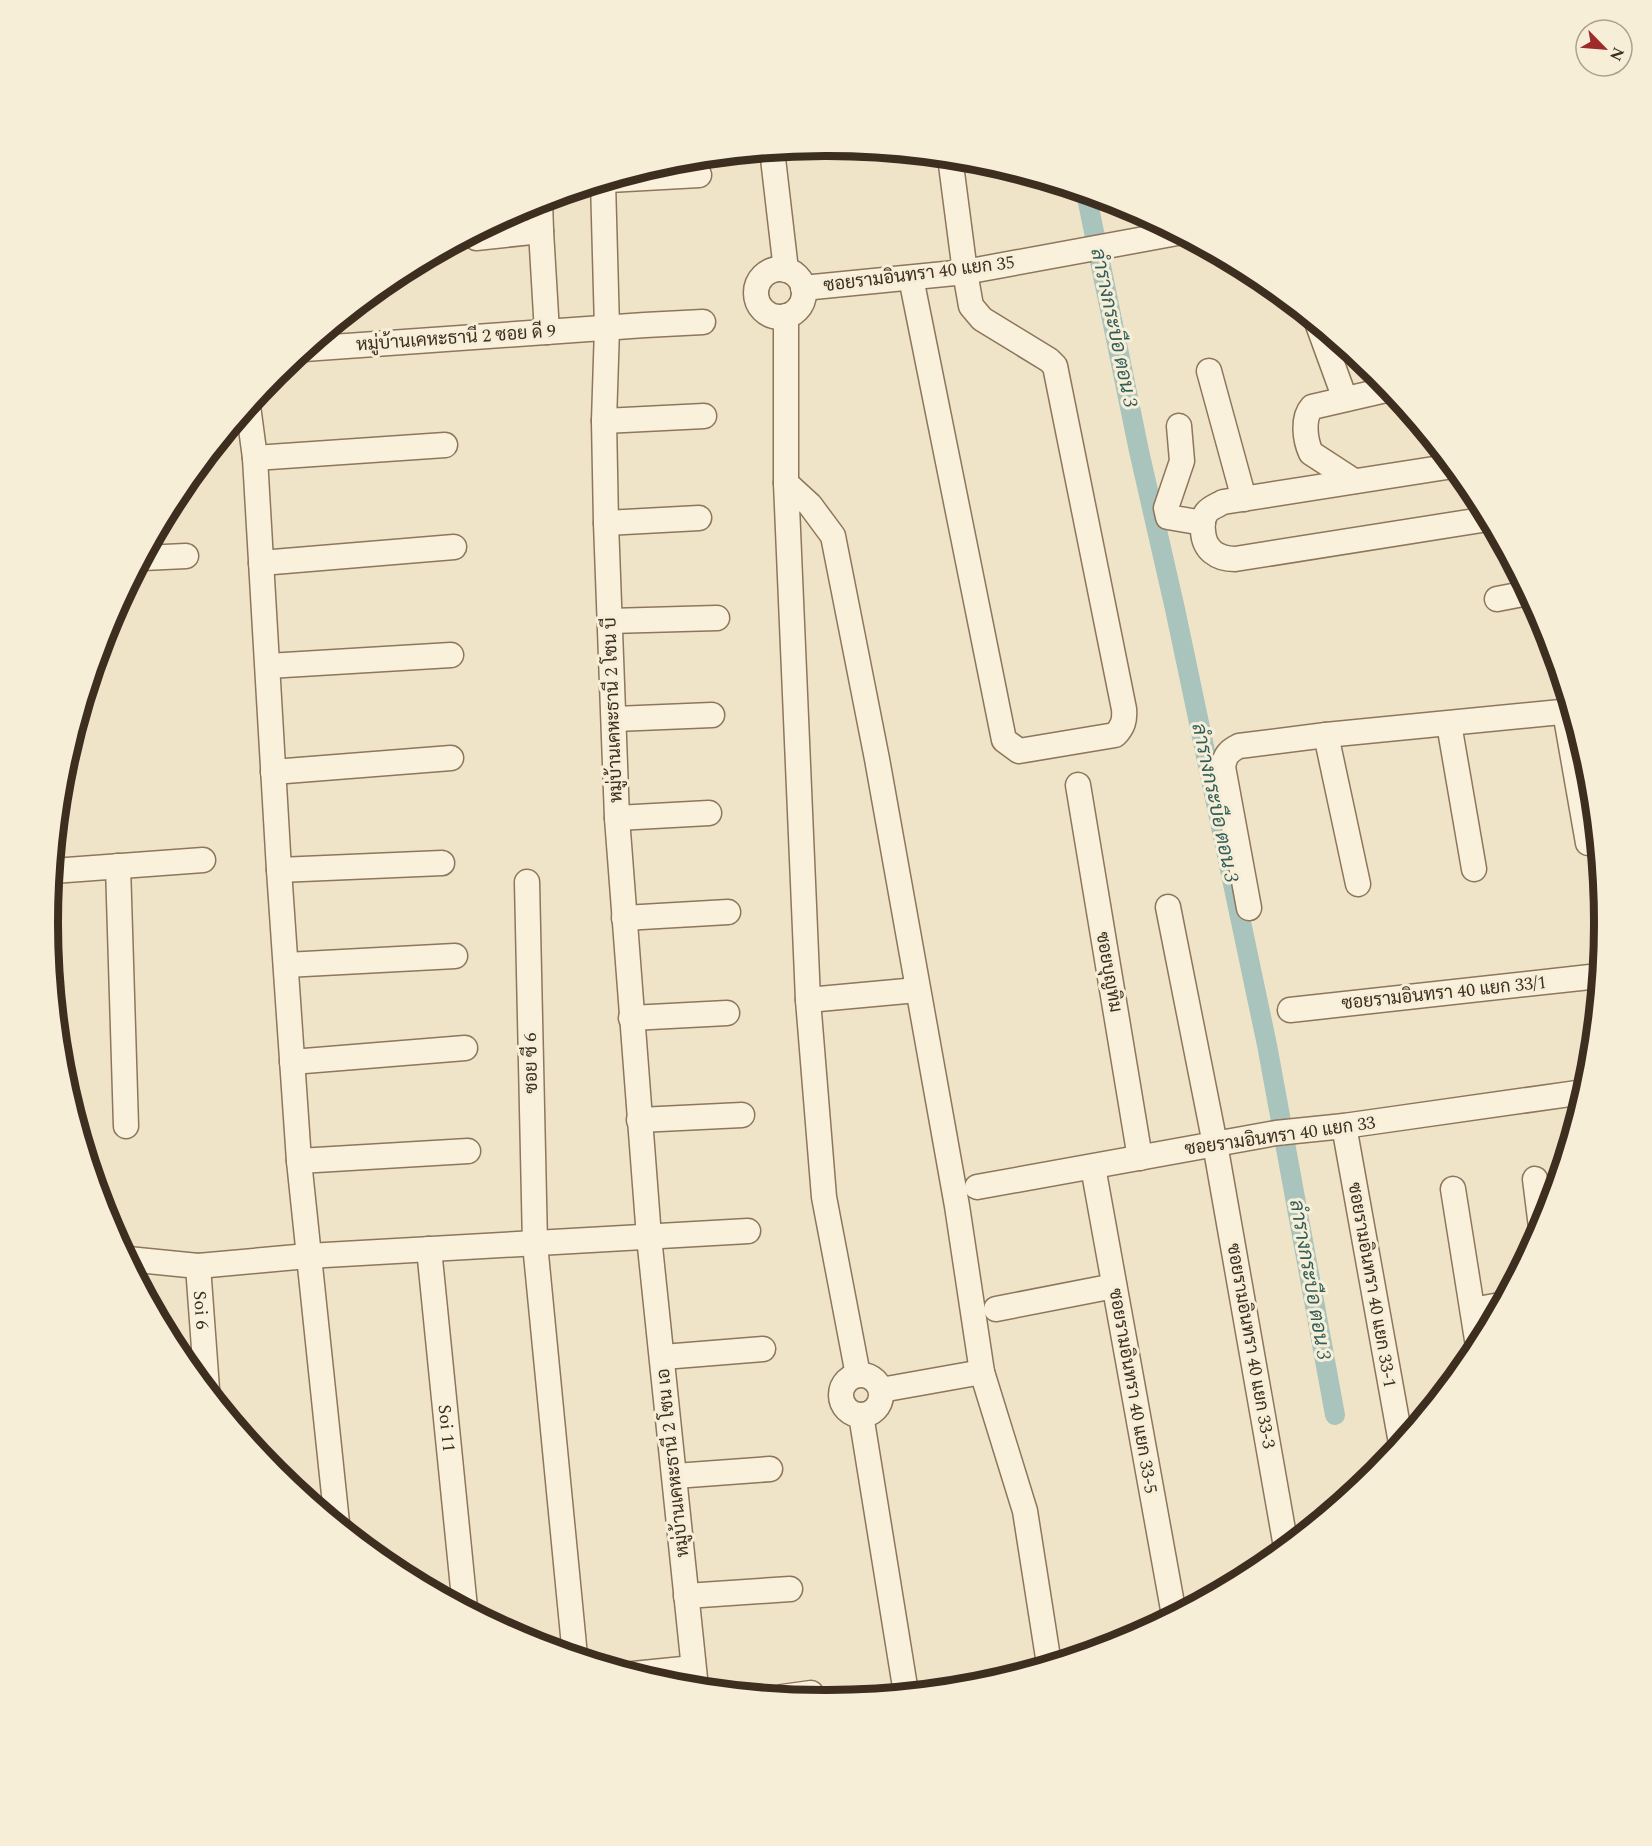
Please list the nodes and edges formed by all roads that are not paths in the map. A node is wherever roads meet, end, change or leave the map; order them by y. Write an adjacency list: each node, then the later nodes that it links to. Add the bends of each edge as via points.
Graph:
1 (773, 157): 10 (street)
2 (951, 166): 11 (street)
3 (699, 175): 4 (street)
4 (643, 178)
5 (603, 189): 16 (street, หมู่บ้านเคหะธานี 2 โซน บี)
6 (540, 211): 7 (street)
7 (541, 231): 9 (street); 17 (street)
8 (1161, 233): 11 (street, ซอยรามอินทรา 40 แยก 35)
9 (482, 237)
10 (786, 270): 13 (street, via 794,273); 14 (street, via 762,276 756,293 757,302 769,315)
11 (964, 272): 12 (street, ซอยรามอินทรา 40 แยก 35); 12 (street, via 971,306 982,319 1055,366 1124,709 1125,718 1115,735 1019,751 1004,740)
12 (912, 278): 13 (street, ซอยรามอินทรา 40 แยก 35)
13 (803, 288): 14 (street, via 802,302)
14 (786, 316): 31 (street)
15 (703, 322): 16 (street, หมู่บ้านเคหะธานี 2 ซอย ดี 9)
16 (607, 328): 17 (street, หมู่บ้านเคหะธานี 2 ซอย ดี 9); 25 (street, หมู่บ้านเคหะธานี 2 โซน บี)
17 (547, 332): 19 (street, หมู่บ้านเคหะธานี 2 ซอย ดี 9)
18 (1323, 339): 22 (street)
19 (318, 348)
20 (1209, 372): 32 (street)
21 (1379, 391): 22 (street)
22 (1345, 399): 30 (street, via 1312,407 1307,412 1306,424 1311,453)
23 (704, 416): 25 (street)
24 (249, 417): 28 (street)
25 (604, 421): 36 (street, หมู่บ้านเคหะธานี 2 โซน บี)
26 (1179, 426): 35 (street, via 1182,461 1166,508 1168,517)
27 (445, 445): 28 (street)
28 (255, 458): 40 (street)
29 (1443, 467): 30 (street)
30 (1354, 481): 32 (street)
31 (786, 483): 74 (street, via 810,505 833,536); 75 (street)
32 (1244, 499): 35 (street, via 1223,502 1207,512)
33 (699, 518): 36 (street)
34 (1479, 520): 35 (street, via 1235,559 1224,559 1206,546)
35 (1203, 523)
36 (606, 524): 44 (street, หมู่บ้านเคหะธานี 2 โซน บี)
37 (454, 547): 40 (street)
38 (186, 556): 39 (street)
39 (151, 558)
40 (261, 563): 46 (street)
41 (1519, 595): 42 (street)
42 (1497, 599)
43 (717, 618): 44 (street)
44 (610, 621): 49 (street, หมู่บ้านเคหะธานี 2 โซน บี)
45 (451, 655): 46 (street)
46 (268, 666): 54 (street)
47 (1563, 712): 50 (street)
48 (712, 715): 49 (street)
49 (615, 719): 57 (street, หมู่บ้านเคหะธานี 2 โซน บี)
50 (1449, 724): 51 (street); 62 (street)
51 (1326, 735): 66 (street); 68 (street, via 1239,746 1224,759)
52 (1575, 756): 58 (street)
53 (451, 758): 54 (street)
54 (273, 772): 63 (street)
55 (1078, 785): 88 (street, ซอยบุญทิม)
56 (709, 813): 57 (street)
57 (617, 818): 70 (street, หมู่บ้านเคหะธานี 2 โซน บี)
58 (1588, 843)
59 (203, 860): 61 (street)
60 (442, 863): 63 (street)
61 (118, 866): 64 (street); 84 (street)
62 (1474, 869)
63 (279, 870): 72 (street)
64 (60, 871)
65 (527, 882): 97 (street, ซอย ซี 6)
66 (1358, 884)
67 (1168, 907): 86 (street, ซอยรามอินทรา 40 แยก 33-3)
68 (1249, 908)
69 (728, 912): 70 (street)
70 (624, 918): 78 (street, หมู่บ้านเคหะธานี 2 โซน บี)
71 (455, 956): 72 (street)
72 (286, 965): 80 (street)
73 (1592, 977): 76 (street, ซอยรามอินทรา 40 แยก 33/1)
74 (917, 990): 75 (street); 109 (street, via 957,1206)
75 (808, 1000): 111 (street, via 824,1197)
76 (1290, 1010)
77 (727, 1013): 78 (street)
78 (632, 1018): 83 (street, หมู่บ้านเคหะธานี 2 โซน บี)
79 (465, 1048): 80 (street)
80 (292, 1062): 89 (street)
81 (1574, 1093): 85 (street, ซอยรามอินทรา 40 แยก 33)
82 (742, 1115): 83 (street)
83 (639, 1120): 96 (street, หมู่บ้านเคหะธานี 2 โซน บี)
84 (126, 1126)
85 (1344, 1126): 86 (street, ซอยรามอินทรา 40 แยก 33); 114 (street, ซอยรามอินทรา 40 แยก 33-1)
86 (1215, 1144): 88 (street, ซอยรามอินทรา 40 แยก 33); 118 (street, ซอยรามอินทรา 40 แยก 33-3)
87 (468, 1151): 89 (street)
88 (1140, 1158): 90 (street, ซอยรามอินทรา 40 แยก 33)
89 (299, 1161): 99 (street)
90 (1093, 1167): 92 (street, ซอยรามอินทรา 40 แยก 33); 102 (street, ซอยรามอินทรา 40 แยก 33-5)
91 (1535, 1179): 94 (street)
92 (977, 1187)
93 (1453, 1190): 105 (street)
94 (1539, 1208)
95 (748, 1230): 96 (street)
96 (649, 1237): 97 (street); 108 (street, หมู่บ้านเคหะธานี 2 โซน เอ)
97 (535, 1244): 98 (street); 123 (street, ซอย ซี 6)
98 (429, 1249): 99 (street); 121 (street, Soi 11)
99 (308, 1256): 101 (street); 117 (street)
100 (137, 1260): 101 (street)
101 (198, 1266): 110 (street, Soi 6)
102 (1114, 1286): 104 (street); 122 (street, ซอยรามอินทรา 40 แยก 33-5)
103 (1491, 1307): 105 (street)
104 (996, 1309)
105 (1473, 1310): 106 (street)
106 (1476, 1331)
107 (763, 1349): 108 (street)
108 (663, 1357): 116 (street, หมู่บ้านเคหะธานี 2 โซน เอ)
109 (982, 1372): 112 (street); 124 (street, via 1025,1511)
110 (206, 1374)
111 (858, 1375): 112 (street, via 870,1376); 113 (street, via 847,1380 841,1397 850,1412)
112 (881, 1390): 113 (street, via 877,1407)
113 (861, 1416): 126 (street)
114 (1399, 1433)
115 (770, 1469): 116 (street)
116 (675, 1476): 120 (street, หมู่บ้านเคหะธานี 2 โซน เอ)
117 (336, 1513)
118 (1284, 1538)
119 (790, 1589): 120 (street)
120 (686, 1596): 125 (street, หมู่บ้านเคหะธานี 2 โซน เอ)
121 (464, 1599)
122 (1173, 1607)
123 (575, 1649)
124 (1048, 1657)
125 (695, 1678)
126 (905, 1686)

